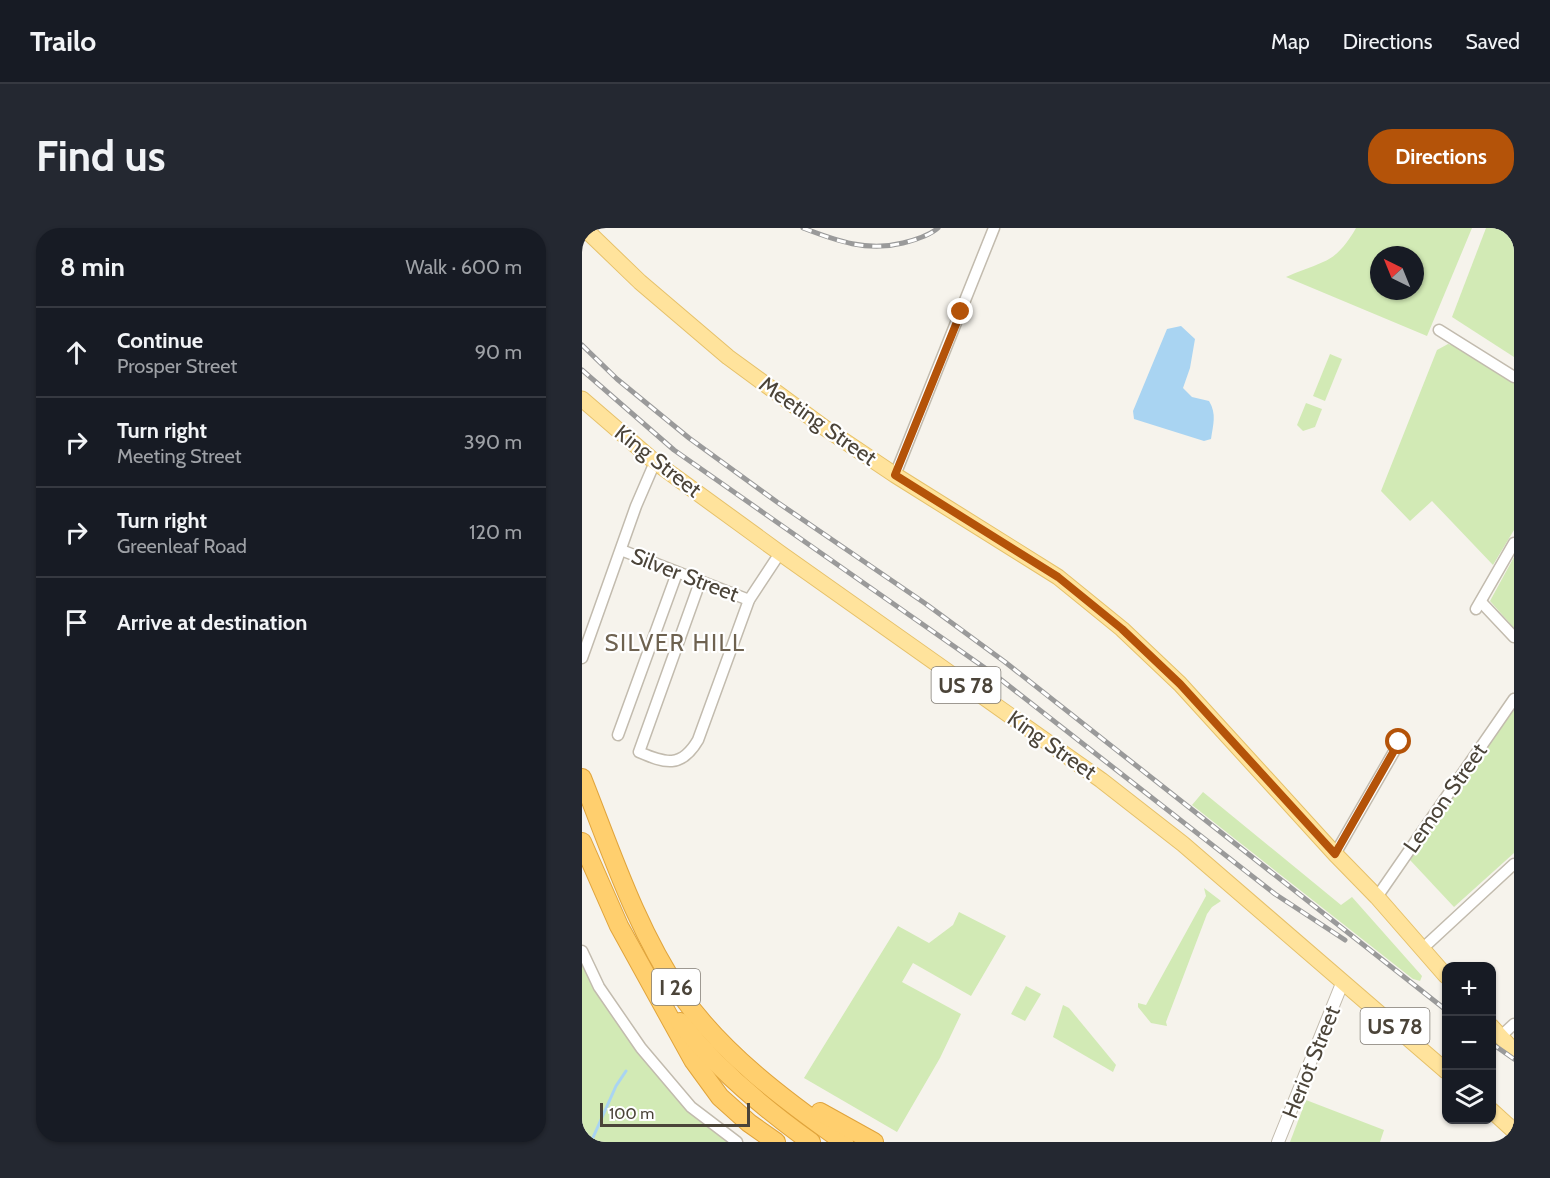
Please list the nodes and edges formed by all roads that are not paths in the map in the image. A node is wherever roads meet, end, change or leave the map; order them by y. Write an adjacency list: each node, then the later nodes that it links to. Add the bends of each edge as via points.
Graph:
1 (584, 228): 7 (main road, Meeting Street, via 723,353)
2 (994, 228): 7 (street)
3 (1439, 330): 4 (street)
4 (1514, 377)
5 (582, 399): 6 (main road, King Street / US 78)
6 (655, 462): 9 (street); 10 (main road, King Street / US 78)
7 (895, 475): 21 (main road, Meeting Street, via 1058,577 1122,629 1180,684)
8 (1514, 543): 14 (street, via 1478,605)
9 (621, 550): 11 (street, Silver Street); 15 (street)
10 (780, 553): 13 (street); 27 (main road, King Street / US 78, via 1101,780 1183,844)
11 (677, 573): 12 (street, Silver Street); 17 (street)
12 (700, 582): 13 (street, Silver Street); 13 (street, via 639,752 664,762 671,762 694,747)
13 (749, 600)
14 (1514, 637)
15 (582, 658)
16 (1514, 699): 23 (street, Lemon Street)
17 (618, 735)
18 (1399, 742): 21 (street)
19 (582, 778): 31 (highway, I 26, via 626,891 657,957 681,995)
20 (582, 842): 28 (highway, I 26)
21 (1335, 854): 23 (main road, Meeting Street)
22 (1514, 864): 24 (street)
23 (1377, 897): 24 (main road, Meeting Street)
24 (1422, 949): 26 (main road, Meeting Street)
25 (582, 951): 36 (street, via 599,987 641,1048 691,1107)
26 (1442, 972)
27 (1343, 981): 33 (main road, King Street / US 78); 41 (street, Heriot Street)
28 (651, 986): 37 (highway, via 693,1060 720,1098 748,1124); 38 (highway, I 26, via 688,1033 733,1080)
29 (1514, 1024): 30 (street)
30 (1496, 1031): 32 (main road)
31 (719, 1040): 39 (highway, I 26, via 786,1101); 40 (highway, via 808,1106)
32 (1514, 1051)
33 (1445, 1070)
34 (1496, 1115): 35 (main road)
35 (1514, 1131)
36 (737, 1142)
37 (776, 1142)
38 (811, 1142)
39 (844, 1142)
40 (874, 1142)
41 (1278, 1142)

